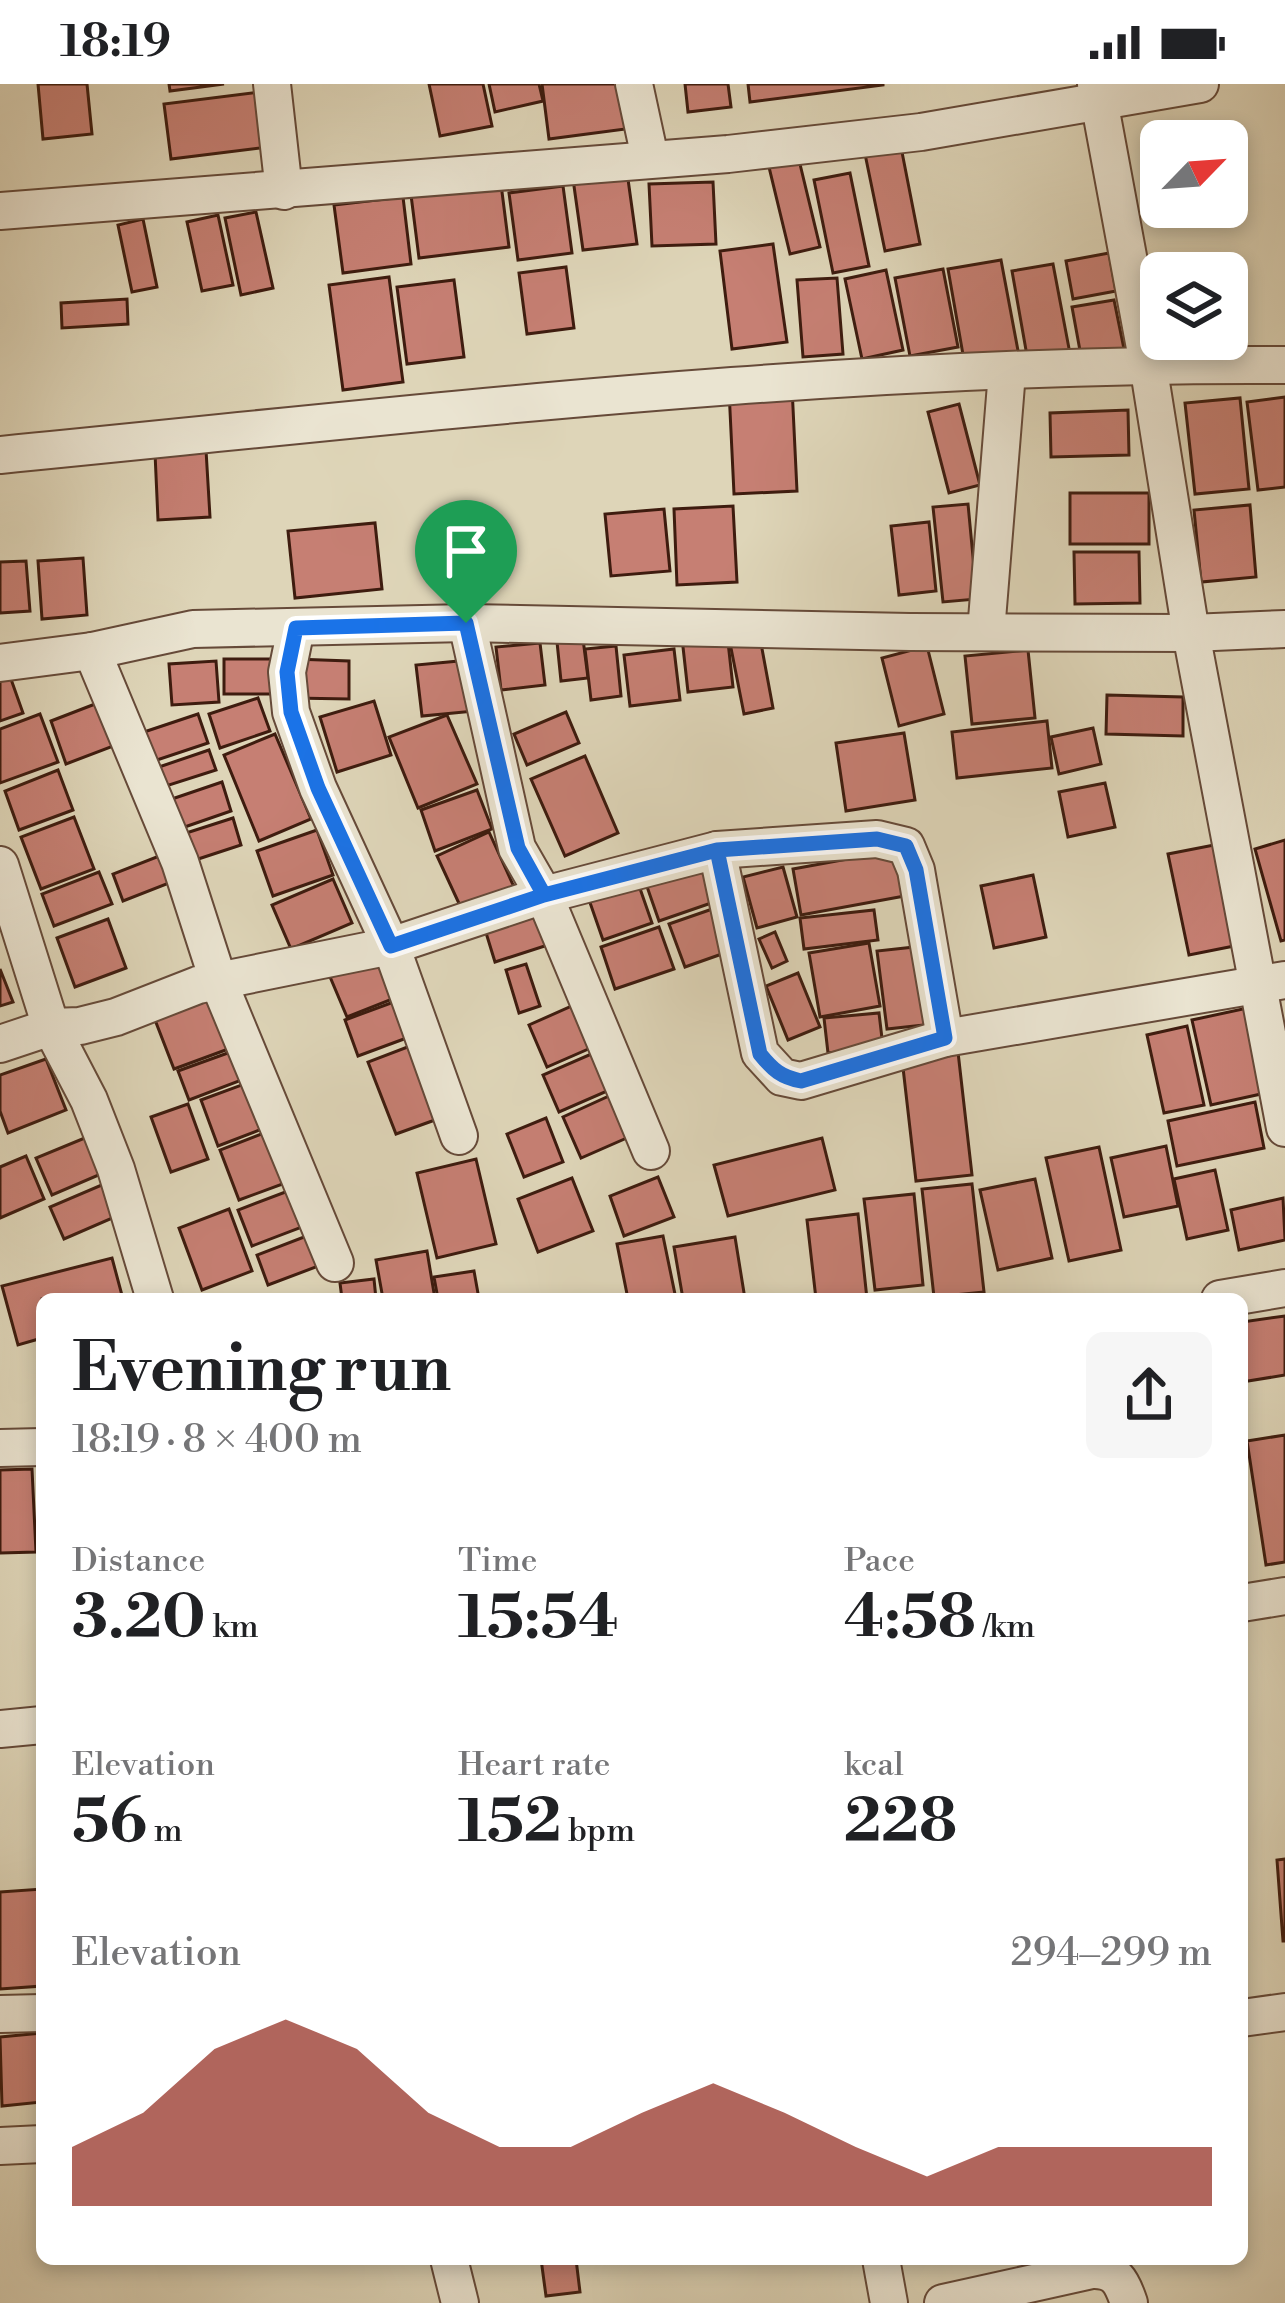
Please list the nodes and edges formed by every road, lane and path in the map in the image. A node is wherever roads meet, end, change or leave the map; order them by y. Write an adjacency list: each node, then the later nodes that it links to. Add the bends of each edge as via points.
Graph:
1 (272, 84): 6 (street)
2 (634, 84): 5 (street)
3 (1200, 84): 4 (street)
4 (1097, 93): 5 (street, via 900,134); 8 (street)
5 (650, 158): 6 (street)
6 (284, 190): 7 (street)
7 (0, 211)
8 (1148, 364): 9 (street); 10 (street); 16 (street)
9 (1285, 365)
10 (1007, 372): 11 (street, via 680,388); 15 (street)
11 (0, 454)
12 (466, 623): 13 (street); 15 (street); 21 (street, via 518,848)
13 (296, 628): 17 (street, via 193,628); 22 (street, via 287,672 291,712)
14 (1285, 629): 16 (street)
15 (986, 632): 16 (street)
16 (1191, 633): 23 (street)
17 (92, 651): 18 (street); 24 (street, via 180,862)
18 (0, 663)
19 (717, 850): 21 (street); 26 (street, via 877,839 906,846); 26 (street, via 760,1054 773,1070 801,1081)
20 (0, 865): 25 (street)
21 (544, 895): 22 (street); 30 (street)
22 (391, 946): 24 (street); 29 (street)
23 (1272, 982): 26 (street); 28 (street)
24 (219, 983): 25 (street, via 96,1023); 31 (street)
25 (51, 1027): 27 (street); 33 (street, via 109,1151)
26 (945, 1038)
27 (0, 1044)
28 (1285, 1128)
29 (459, 1136)
30 (651, 1151)
31 (335, 1263)
32 (1285, 1288): 34 (street)
33 (153, 1293)
34 (1248, 1294)
35 (36, 1447): 36 (street)
36 (0, 1448)
37 (1285, 1596): 38 (street)
38 (1248, 1602)
39 (36, 1726): 40 (street)
40 (0, 1729)
41 (1285, 2012): 44 (street)
42 (36, 2013): 43 (street)
43 (0, 2014)
44 (1248, 2017)
45 (36, 2144): 46 (street)
46 (0, 2146)
47 (450, 2265): 49 (street)
48 (882, 2265): 50 (street)
49 (460, 2303)
50 (889, 2303)
51 (943, 2303): 52 (street, via 1106,2269 1122,2281)
52 (1129, 2303)

